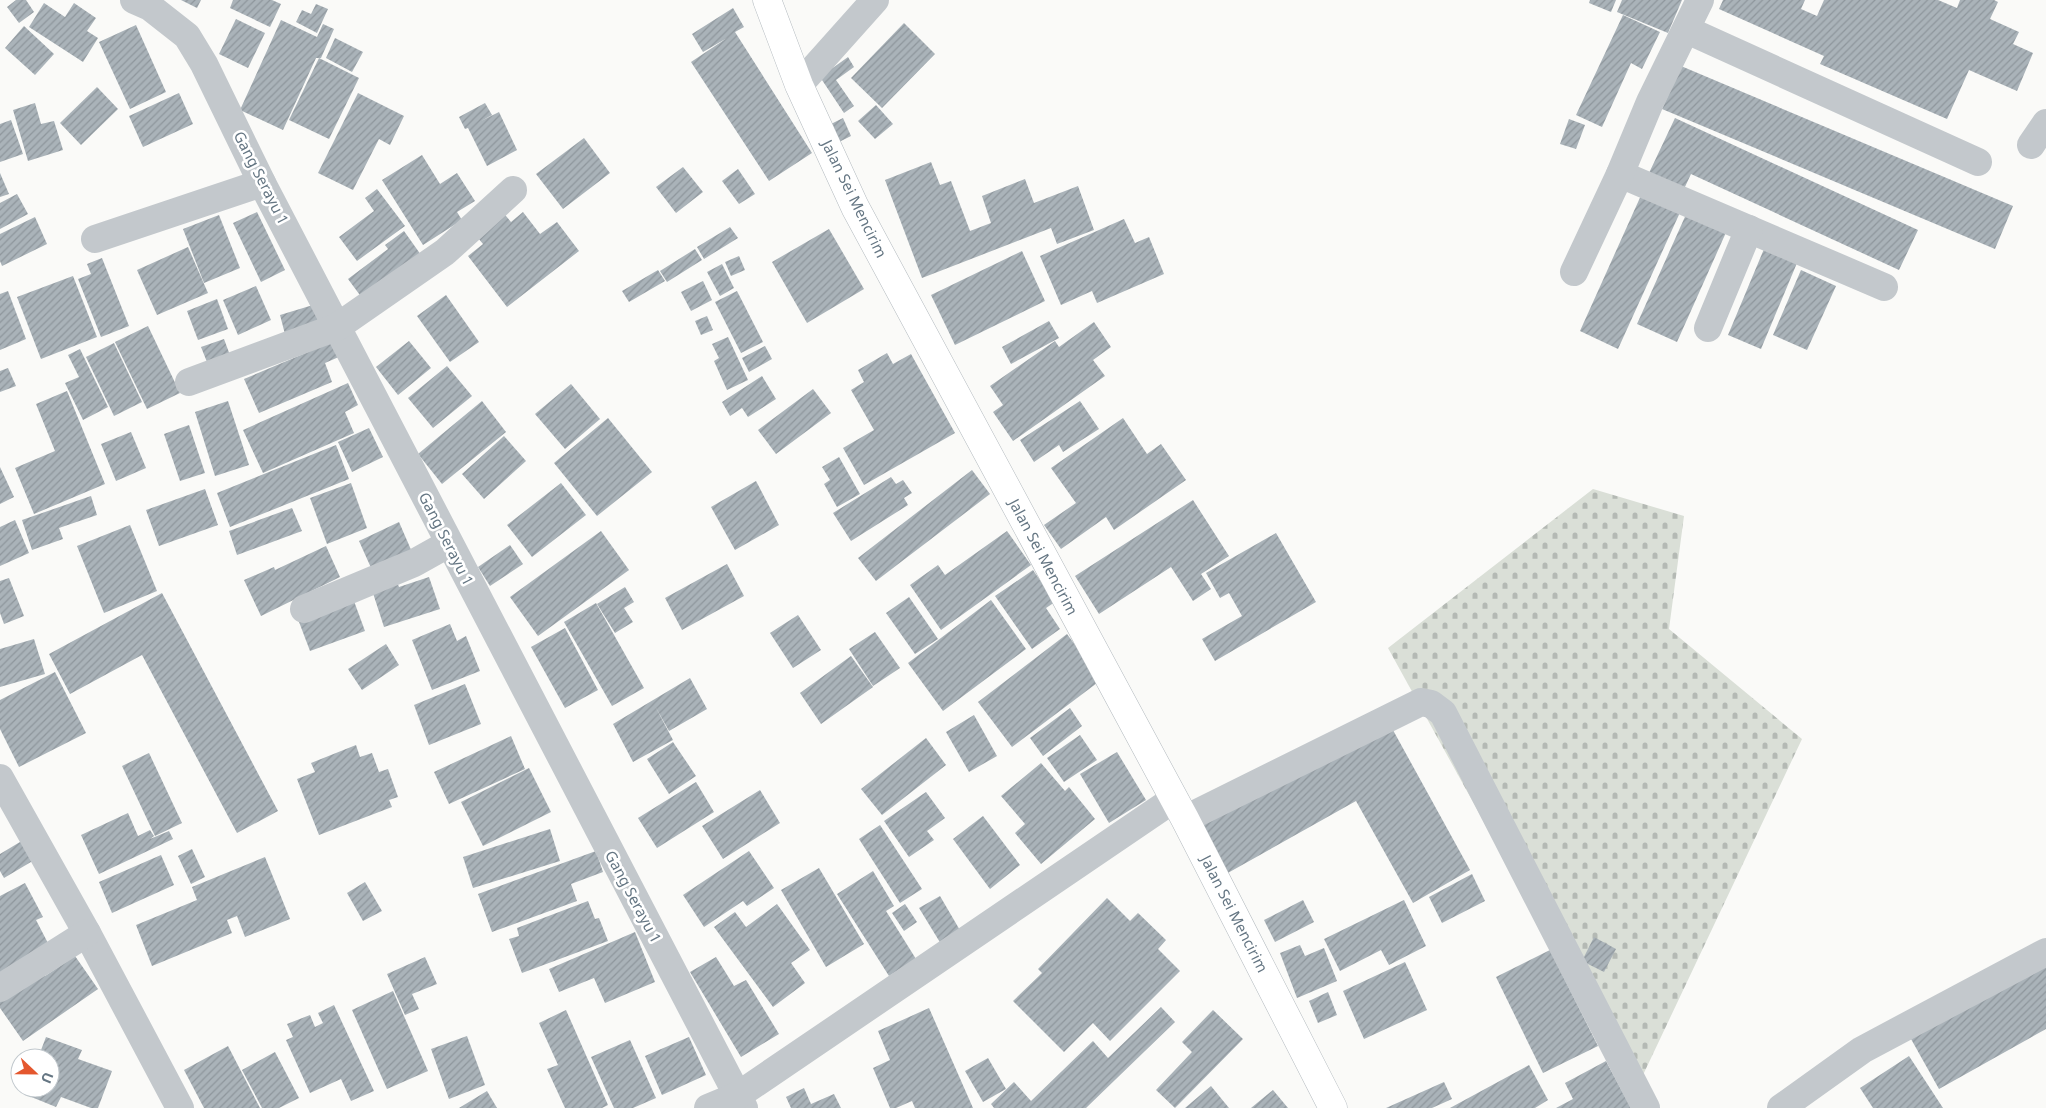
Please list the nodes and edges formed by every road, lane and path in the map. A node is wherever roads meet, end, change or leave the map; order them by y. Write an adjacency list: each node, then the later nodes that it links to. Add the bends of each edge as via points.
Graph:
1 (134, 0): 11 (street, Gang Serayu 1, via 150,7 187,36 204,64)
2 (767, 0): 6 (street, Jalan Sei Mencirim)
3 (875, 0): 6 (street)
4 (1700, 0): 5 (street)
5 (1687, 30): 9 (street); 10 (street, via 1650,102)
6 (799, 85): 23 (street, Jalan Sei Mencirim, via 855,207)
7 (2046, 123): 8 (street)
8 (2031, 145)
9 (1978, 162)
10 (1620, 174): 13 (street); 15 (street)
11 (262, 184): 14 (street); 17 (street, Gang Serayu 1)
12 (512, 190): 17 (street, via 446,252)
13 (1749, 229): 16 (street); 18 (street)
14 (95, 239)
15 (1574, 272)
16 (1884, 287)
17 (338, 327): 19 (street); 20 (street, Gang Serayu 1)
18 (1708, 328)
19 (189, 382)
20 (448, 544): 21 (street, via 414,563); 27 (street, Gang Serayu 1)
21 (304, 609)
22 (0, 778): 24 (street)
23 (1180, 809): 27 (street); 30 (street, Jalan Sei Mencirim); 31 (street, via 1421,702 1431,704 1443,713)
24 (88, 934): 26 (street); 28 (street)
25 (2046, 952): 32 (street, via 1862,1050)
26 (0, 988)
27 (740, 1102): 29 (street)
28 (180, 1108)
29 (708, 1108)
30 (1333, 1108)
31 (1646, 1108)
32 (1781, 1108)

